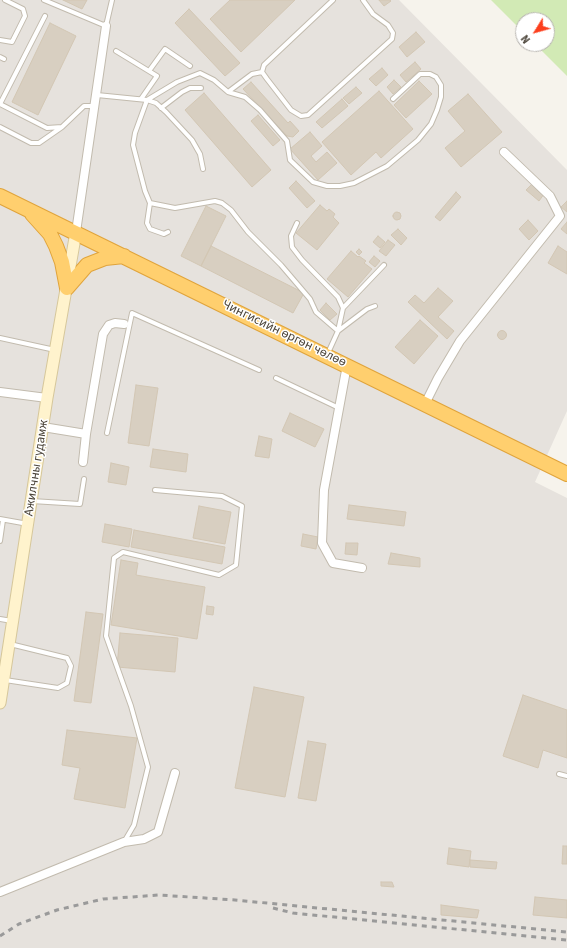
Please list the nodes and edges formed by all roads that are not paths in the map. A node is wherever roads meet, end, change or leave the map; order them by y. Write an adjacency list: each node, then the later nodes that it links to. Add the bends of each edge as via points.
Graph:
1 (5, 0): 8 (lane, via 23,9 25,16 12,42)
2 (44, 0): 7 (lane)
3 (112, 0): 7 (lane)
4 (333, 0): 12 (lane, via 264,66)
5 (363, 0): 12 (lane, via 373,14 388,25 393,34 392,39 308,115 301,116 291,110)
6 (45, 16): 19 (lane)
7 (106, 26): 15 (street)
8 (0, 40)
9 (116, 51): 11 (lane)
10 (190, 66): 11 (lane, via 165,49)
11 (149, 71): 16 (lane, via 157,76)
12 (262, 72): 14 (lane, via 252,74)
13 (201, 88): 21 (lane, via 190,88)
14 (228, 92): 17 (lane, via 244,97 260,110 287,141 290,160 313,182 327,186 340,186 387,166 418,140 431,124 441,97 442,85 436,77 420,74); 18 (lane, via 214,80 200,73)
15 (97, 95): 16 (lane); 20 (street)
16 (141, 99): 18 (lane)
17 (393, 99)
18 (146, 100): 21 (lane, via 156,103); 27 (lane, via 133,145)
19 (0, 104): 23 (lane, via 47,128)
20 (95, 106): 23 (lane, via 84,106); 30 (street)
21 (161, 108): 25 (lane, via 192,140 200,154)
22 (0, 127): 23 (lane, via 31,143 39,143)
23 (62, 127)
24 (504, 152): 47 (street, via 550,196 560,216 460,341)
25 (203, 169)
26 (0, 196): 28 (highway, Чингисийн өргөн чөлөө)
27 (150, 203): 31 (lane, via 147,223 150,229 164,234); 38 (lane, via 175,208 215,201 222,203 281,265 310,299 316,312)
28 (28, 209): 30 (highway, Чингисийн өргөн чөлөө); 34 (highway, via 50,234 56,246)
29 (297, 223): 36 (lane, via 291,236 292,247 338,296)
30 (76, 232): 32 (highway, Чингисийн өргөн чөлөө); 34 (main road, Ажилчны гудамж)
31 (168, 232)
32 (125, 256): 34 (highway, via 105,258 87,266); 41 (highway, Чингисийн өргөн чөлөө)
33 (384, 265): 36 (lane)
34 (67, 288): 40 (main road, Ажилчны гудамж)
35 (375, 306): 38 (lane)
36 (343, 308): 38 (lane)
37 (124, 324): 51 (street, via 109,325 103,334)
38 (338, 331): 41 (lane)
39 (0, 338): 40 (lane)
40 (56, 350): 46 (main road, Ажилчны гудамж)
41 (327, 355): 42 (highway, Чингисийн өргөн чөлөө)
42 (347, 365): 47 (highway, Чингисийн өргөн чөлөө); 48 (street)
43 (259, 370): 50 (lane, via 132,313)
44 (276, 378): 48 (lane)
45 (0, 392): 46 (street)
46 (47, 398): 49 (main road, Ажилчны гудамж)
47 (425, 404): 53 (highway, Чингисийн өргөн чөлөө)
48 (339, 408): 60 (street, via 324,490 322,543 333,563)
49 (43, 427): 51 (street); 56 (main road, Ажилчны гудамж)
50 (107, 433)
51 (86, 434): 52 (street)
52 (83, 462)
53 (567, 474)
54 (84, 480): 56 (lane, via 80,504)
55 (155, 490): 69 (lane, via 222,496 242,506 236,565 219,575 122,552 114,558 106,636 131,706 148,767 134,825)
56 (31, 501): 58 (main road, Ажилчны гудамж)
57 (2, 519): 58 (lane); 59 (lane)
58 (28, 524): 62 (main road, Ажилчны гудамж)
59 (0, 541)
60 (362, 568)
61 (0, 619): 62 (lane)
62 (13, 621): 63 (main road, Ажилчны гудамж)
63 (9, 644): 64 (main road, Ажилчны гудамж); 64 (lane, via 67,658 71,666 67,683 58,688)
64 (4, 680): 65 (main road, Ажилчны гудамж)
65 (0, 703)
66 (175, 773): 69 (street, via 158,832 144,839)
67 (559, 774): 68 (lane)
68 (567, 776)
69 (124, 842): 70 (street)
70 (0, 892)

